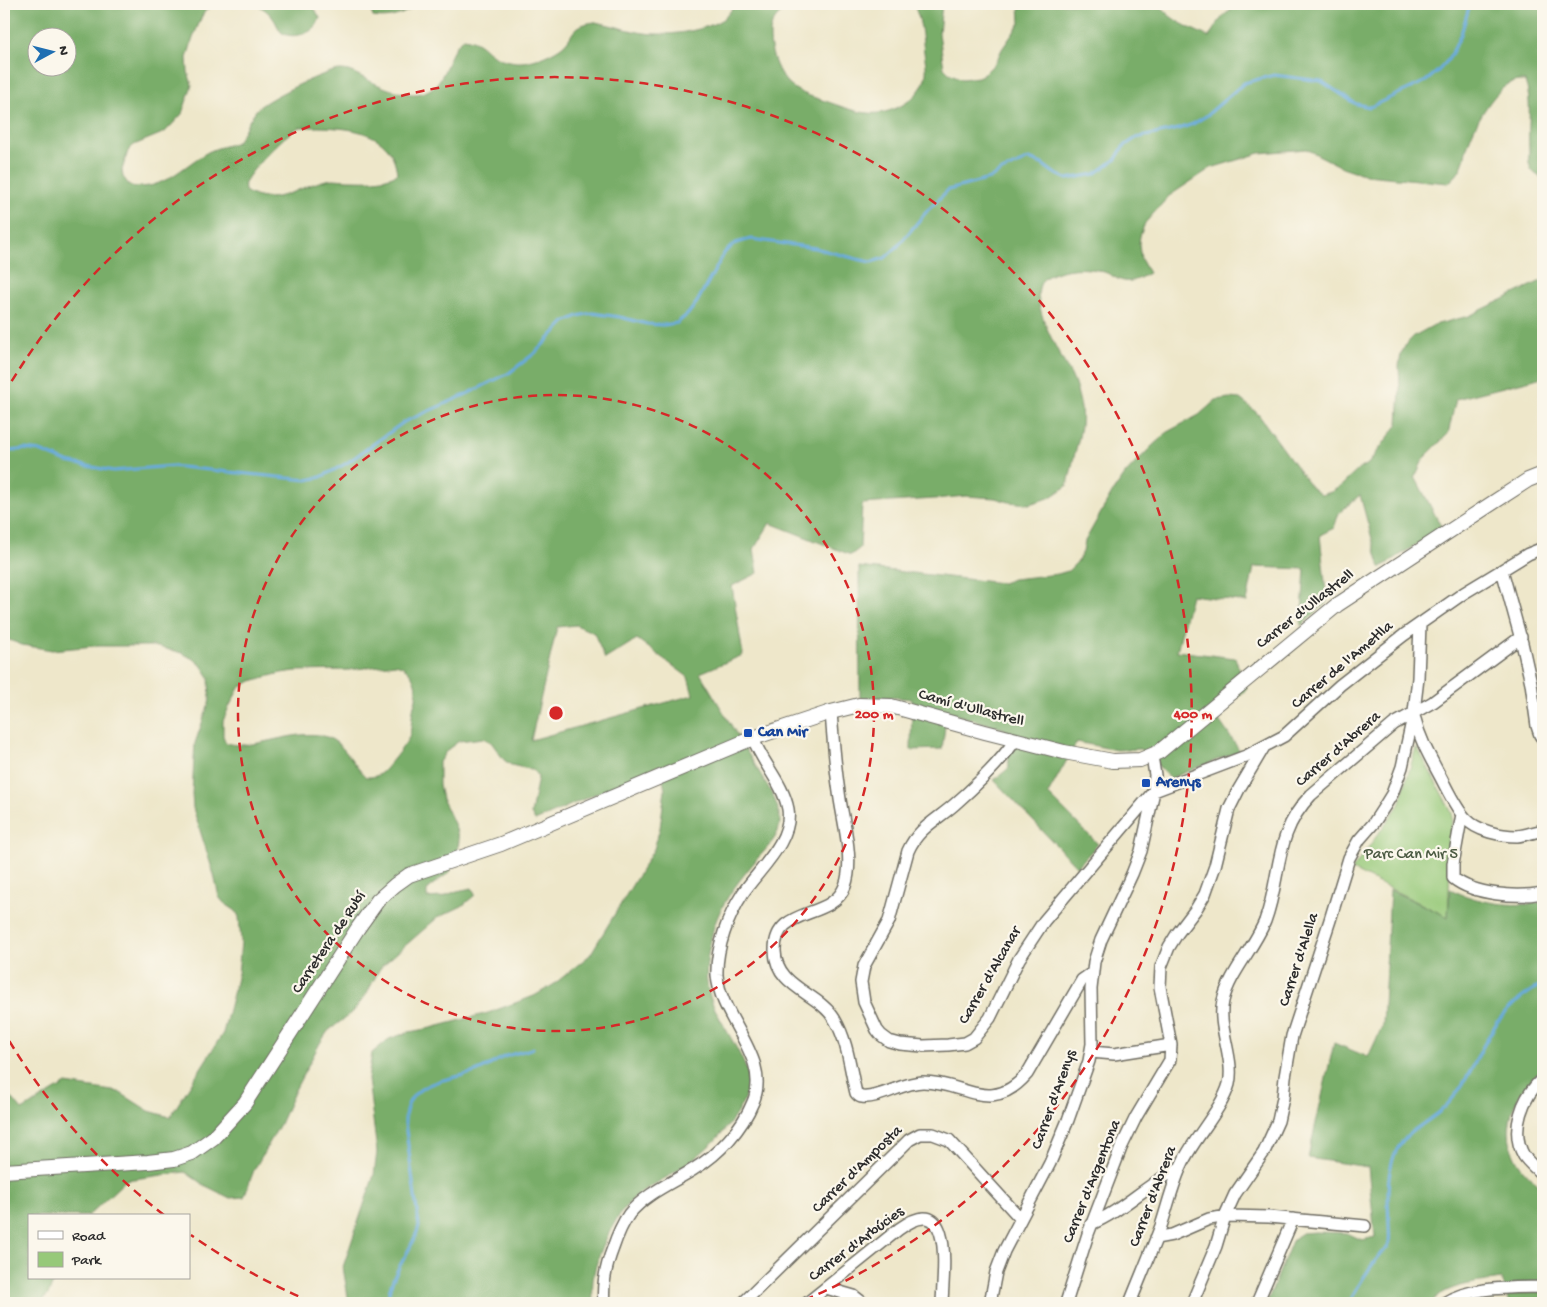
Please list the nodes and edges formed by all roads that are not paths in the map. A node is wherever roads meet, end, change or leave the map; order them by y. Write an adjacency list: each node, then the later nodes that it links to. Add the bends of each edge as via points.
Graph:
1 (1543, 474): 12 (street, Carrer d'Ullastrell, via 1528,480 1337,604)
2 (1543, 548): 3 (street, Carrer de l'Ametlla)
3 (1502, 570): 4 (street, Carrer de l'Ametlla); 5 (street)
4 (1420, 624): 7 (street, Carrer d'Alella); 11 (street, Carrer de l'Ametlla, via 1367,663 1284,736)
5 (1521, 637): 7 (street, Carrer d'Abrera, via 1433,702); 10 (street, via 1537,726)
6 (831, 712): 8 (street, Camí d'Ullastrell); 9 (street, Camí d'Ullastrell, via 859,706 892,706); 17 (street, via 848,877 834,901 784,925 778,934 775,951 778,965 786,978 825,1008 835,1020 844,1040 858,1096 877,1095 923,1082 990,1096 1005,1092 1027,1074 1082,980)
7 (1414, 712): 14 (street, via 1419,736); 21 (street, Carrer d'Abrera, via 1394,724 1311,795 1302,804 1286,833 1265,920 1222,1002 1229,1082); 24 (street, Carrer d'Alella, via 1402,767 1392,794 1359,840 1343,874 1292,1036 1275,1128)
8 (753, 738): 22 (street, Carretera de Rubí, via 500,844 408,875 378,900 245,1103 212,1138 192,1153 148,1162); 32 (street, via 782,792 788,809 788,825 782,841 742,894 732,913 720,949 717,976 726,1008 754,1064 758,1083 756,1094 747,1115 722,1147 695,1169 654,1191 630,1214 620,1229 606,1269)
9 (1016, 739): 12 (street, Camí d'Ullastrell, via 1113,761); 13 (street, Carrer d'Alcanar, via 986,776 920,832 908,850 891,916 864,966 861,982 872,1023 889,1041 935,1046 964,1043 974,1038 990,1018 1018,959 1044,921)
10 (1543, 739)
11 (1264, 747): 13 (street, Carrer de l'Ametlla); 18 (street, Carrer d'Argentona, via 1230,809 1205,894 1177,934 1161,967 1161,998)
12 (1152, 756): 13 (street, Carrer d'Arenys)
13 (1154, 791): 17 (street, Carrer d'Arenys, via 1138,860 1096,952)
14 (1462, 814): 15 (street, via 1475,826 1497,833 1519,836); 16 (street, via 1453,878 1486,892)
15 (1543, 830)
16 (1543, 893)
17 (1092, 973): 19 (street, Carrer d'Arenys)
18 (1170, 1046): 19 (street, via 1114,1054); 27 (street, Carrer d'Argentona, via 1168,1066 1128,1131)
19 (1091, 1052): 25 (street, Carrer d'Arenys, via 1058,1144)
20 (1543, 1078): 23 (street, via 1524,1102 1518,1133 1526,1158)
21 (1180, 1168): 27 (street, via 1110,1216); 29 (street, Carrer d'Abrera)
22 (4, 1171)
23 (1543, 1175)
24 (1225, 1216): 26 (street); 29 (street); 40 (street, Carrer d'Alella)
25 (1020, 1218): 33 (street, Carrer d'Amposta, via 953,1143 938,1135 920,1134 898,1150); 37 (street, Carrer d'Arenys, via 999,1262)
26 (1293, 1219): 28 (street); 41 (street)
27 (1092, 1224): 38 (street, Carrer d'Argentona)
28 (1365, 1226)
29 (1156, 1238): 39 (street, Carrer d'Abrera)
30 (1543, 1287): 42 (street, via 1480,1291)
31 (826, 1288): 34 (street, Carrer d'Arbúcies); 35 (street, via 854,1296); 36 (street, Carrer d'Arbúcies, via 906,1224 925,1217 936,1223 942,1240)
32 (604, 1303)
33 (743, 1303)
34 (807, 1303)
35 (863, 1303)
36 (942, 1303)
37 (990, 1303)
38 (1066, 1303)
39 (1130, 1303)
40 (1192, 1303)
41 (1257, 1303)
42 (1444, 1303)

